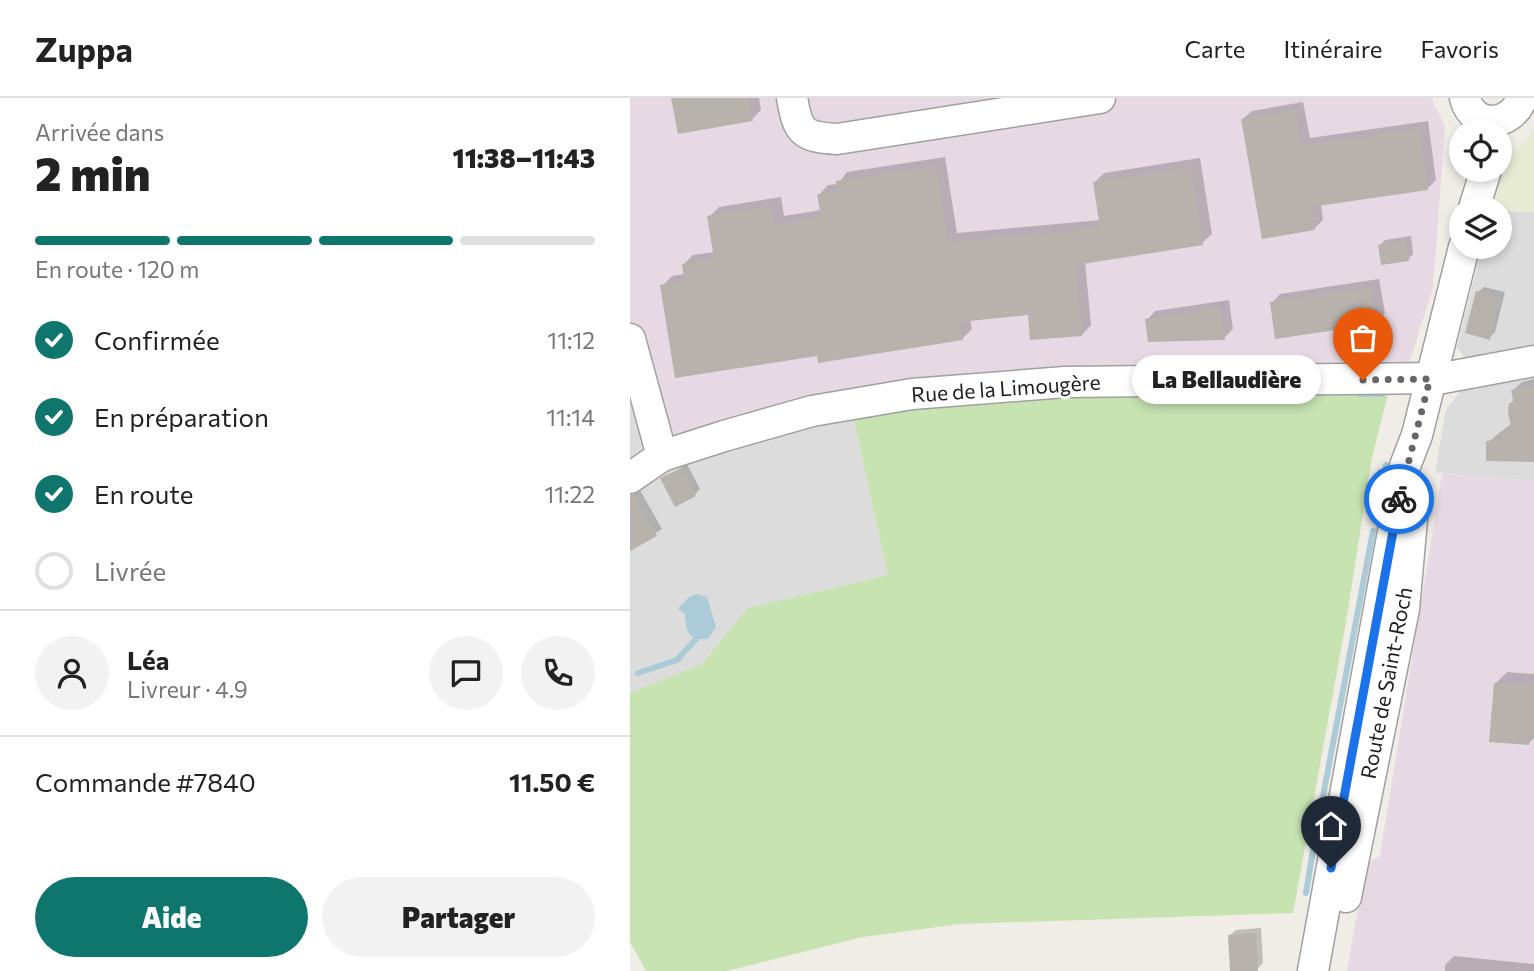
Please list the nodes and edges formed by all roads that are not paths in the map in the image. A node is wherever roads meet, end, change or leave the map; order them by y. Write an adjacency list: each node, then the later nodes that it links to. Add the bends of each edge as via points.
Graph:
1 (792, 98): 2 (street, via 797,124 811,137 837,139)
2 (1100, 98)
3 (1522, 98): 4 (street, via 1518,109)
4 (1487, 119)
5 (1461, 259): 8 (street, Route de Saint-Roch)
6 (630, 339): 10 (street)
7 (1534, 361): 8 (street, Rue de la Limougère)
8 (1434, 378): 9 (street, Route de Saint-Roch); 10 (street, Rue de la Limougère, via 1065,382 912,394 812,411)
9 (1417, 435): 12 (street, Route de Saint-Roch, via 1394,520); 13 (street, Route de Saint-Roch, via 1404,609)
10 (662, 456): 11 (street, Rue de la Limougère)
11 (630, 478)
12 (1313, 971)
13 (1332, 971)

